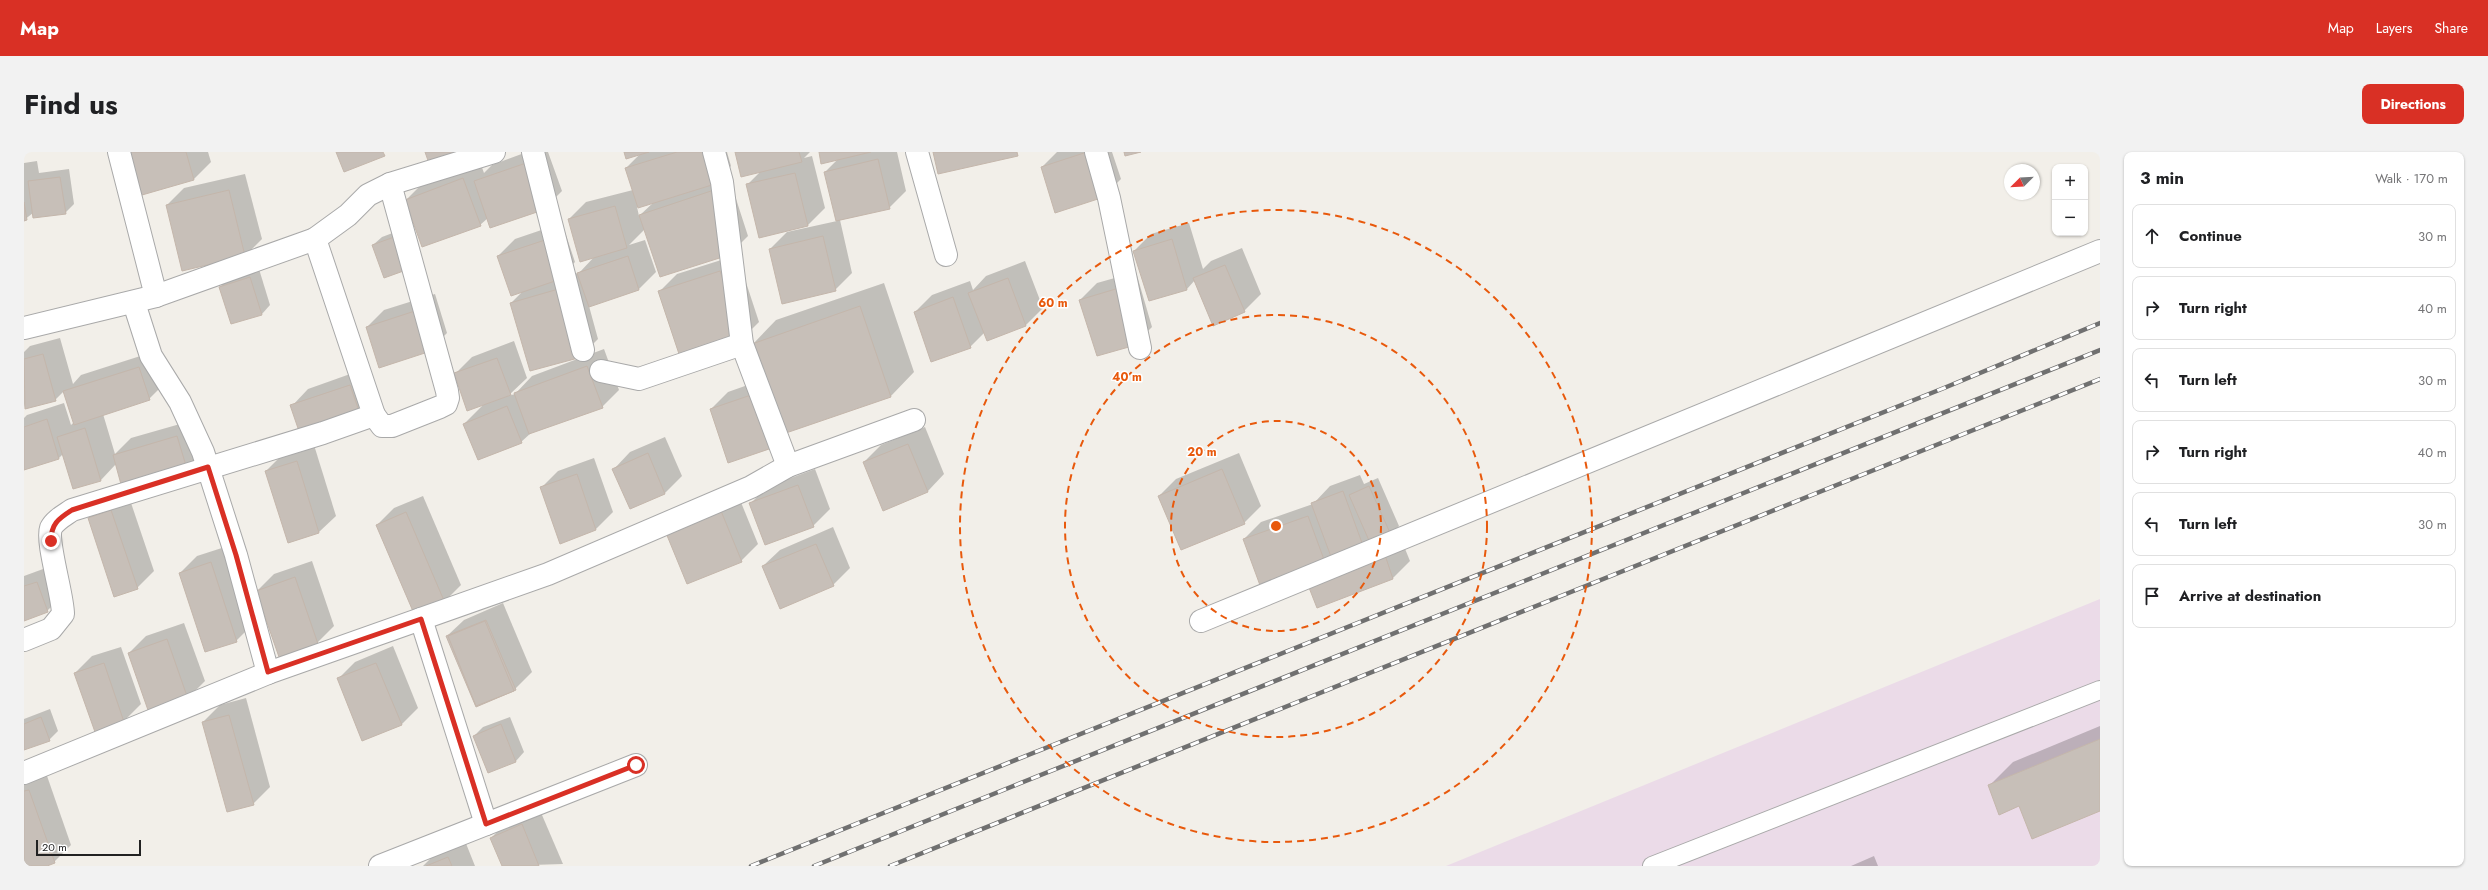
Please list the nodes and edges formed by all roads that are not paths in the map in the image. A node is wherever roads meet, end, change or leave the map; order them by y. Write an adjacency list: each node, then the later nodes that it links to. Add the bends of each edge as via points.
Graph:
1 (118, 152): 11 (street)
2 (494, 152): 7 (street)
3 (532, 152): 16 (street)
4 (714, 152): 14 (street, via 722,182)
5 (917, 152): 10 (street)
6 (1096, 152): 15 (street, via 1109,198)
7 (390, 184): 8 (street, via 368,194 343,219); 18 (street, via 448,398 446,404 440,407 392,426 382,426)
8 (315, 239): 11 (street); 18 (street)
9 (2100, 251): 23 (street)
10 (946, 255)
11 (156, 296): 12 (street)
12 (134, 303): 13 (street); 21 (street, via 152,356 189,420)
13 (24, 328)
14 (742, 344): 17 (street, via 640,379); 20 (street)
15 (1140, 348)
16 (583, 350)
17 (601, 371)
18 (374, 415): 21 (street)
19 (914, 420): 20 (street)
20 (788, 466): 22 (street, via 751,487 548,574)
21 (208, 467): 24 (street, via 72,510 58,520 51,529 51,541 63,601 63,614 51,629); 25 (street, via 236,555)
22 (421, 619): 25 (street); 29 (street)
23 (1201, 621)
24 (24, 640)
25 (268, 672): 28 (street)
26 (2100, 690): 31 (lane)
27 (636, 765): 29 (street)
28 (24, 773)
29 (486, 824): 30 (street)
30 (380, 866)
31 (1652, 866)

